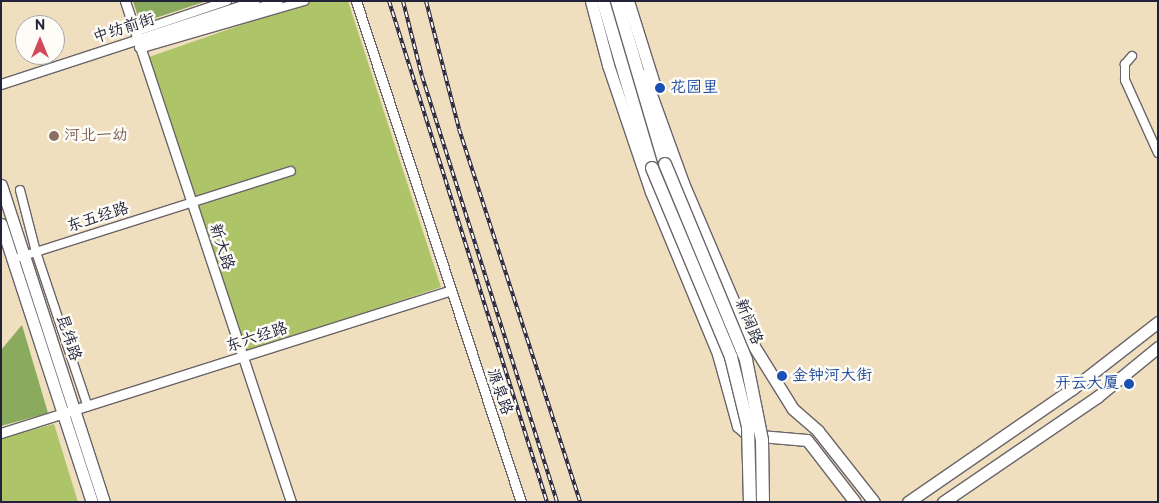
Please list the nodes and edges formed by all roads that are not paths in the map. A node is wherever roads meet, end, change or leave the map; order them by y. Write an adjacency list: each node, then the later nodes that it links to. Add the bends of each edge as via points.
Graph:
1 (125, 1): 12 (street, 新大路)
2 (227, 1): 12 (street)
3 (255, 1): 12 (street, 中纺前街)
4 (278, 1): 12 (street)
5 (304, 1): 12 (street, via 191,37)
6 (356, 1): 25 (street, 源泉路)
7 (592, 1): 15 (main road)
8 (603, 1): 11 (highway, 新阔路)
9 (618, 1): 16 (main road); 37 (highway, 新阔路, bridge, via 665,164 746,360 762,440)
10 (628, 1): 16 (main road, via 650,67)
11 (609, 22): 15 (main road); 36 (highway, 新阔路, bridge, via 652,168 733,365 748,427)
12 (137, 40): 14 (street, 中纺前街); 21 (street, 新大路)
13 (1132, 56): 17 (street, via 1125,64 1125,80)
14 (1, 84)
15 (624, 110): 38 (main road, via 651,192 718,354 738,426 748,435 808,440)
16 (659, 115): 39 (main road, via 683,183 750,340 793,409 818,431)
17 (1158, 153)
18 (291, 171): 21 (street, 东五经路)
19 (1, 184): 24 (main road, 昆纬路)
20 (20, 190): 23 (street)
21 (191, 203): 23 (street, 东五经路); 28 (street, 新大路)
22 (1, 224): 24 (main road, 昆纬路)
23 (36, 252): 24 (street, 东五经路); 29 (street)
24 (18, 257): 30 (main road, 昆纬路)
25 (448, 291): 28 (street, 东六经路); 35 (street, 源泉路)
26 (1158, 322): 40 (main road, via 1072,389)
27 (1158, 348): 41 (main road, via 1096,397)
28 (242, 359): 29 (street, 东六经路); 34 (street, 新大路)
29 (88, 407): 30 (street, 东六经路)
30 (69, 413): 31 (street, 东六经路); 32 (main road, 昆纬路); 33 (main road, 昆纬路)
31 (1, 433)
32 (92, 502)
33 (104, 502)
34 (291, 502)
35 (521, 502)
36 (750, 502)
37 (763, 502)
38 (855, 502)
39 (874, 502)
40 (908, 502)
41 (943, 502)

